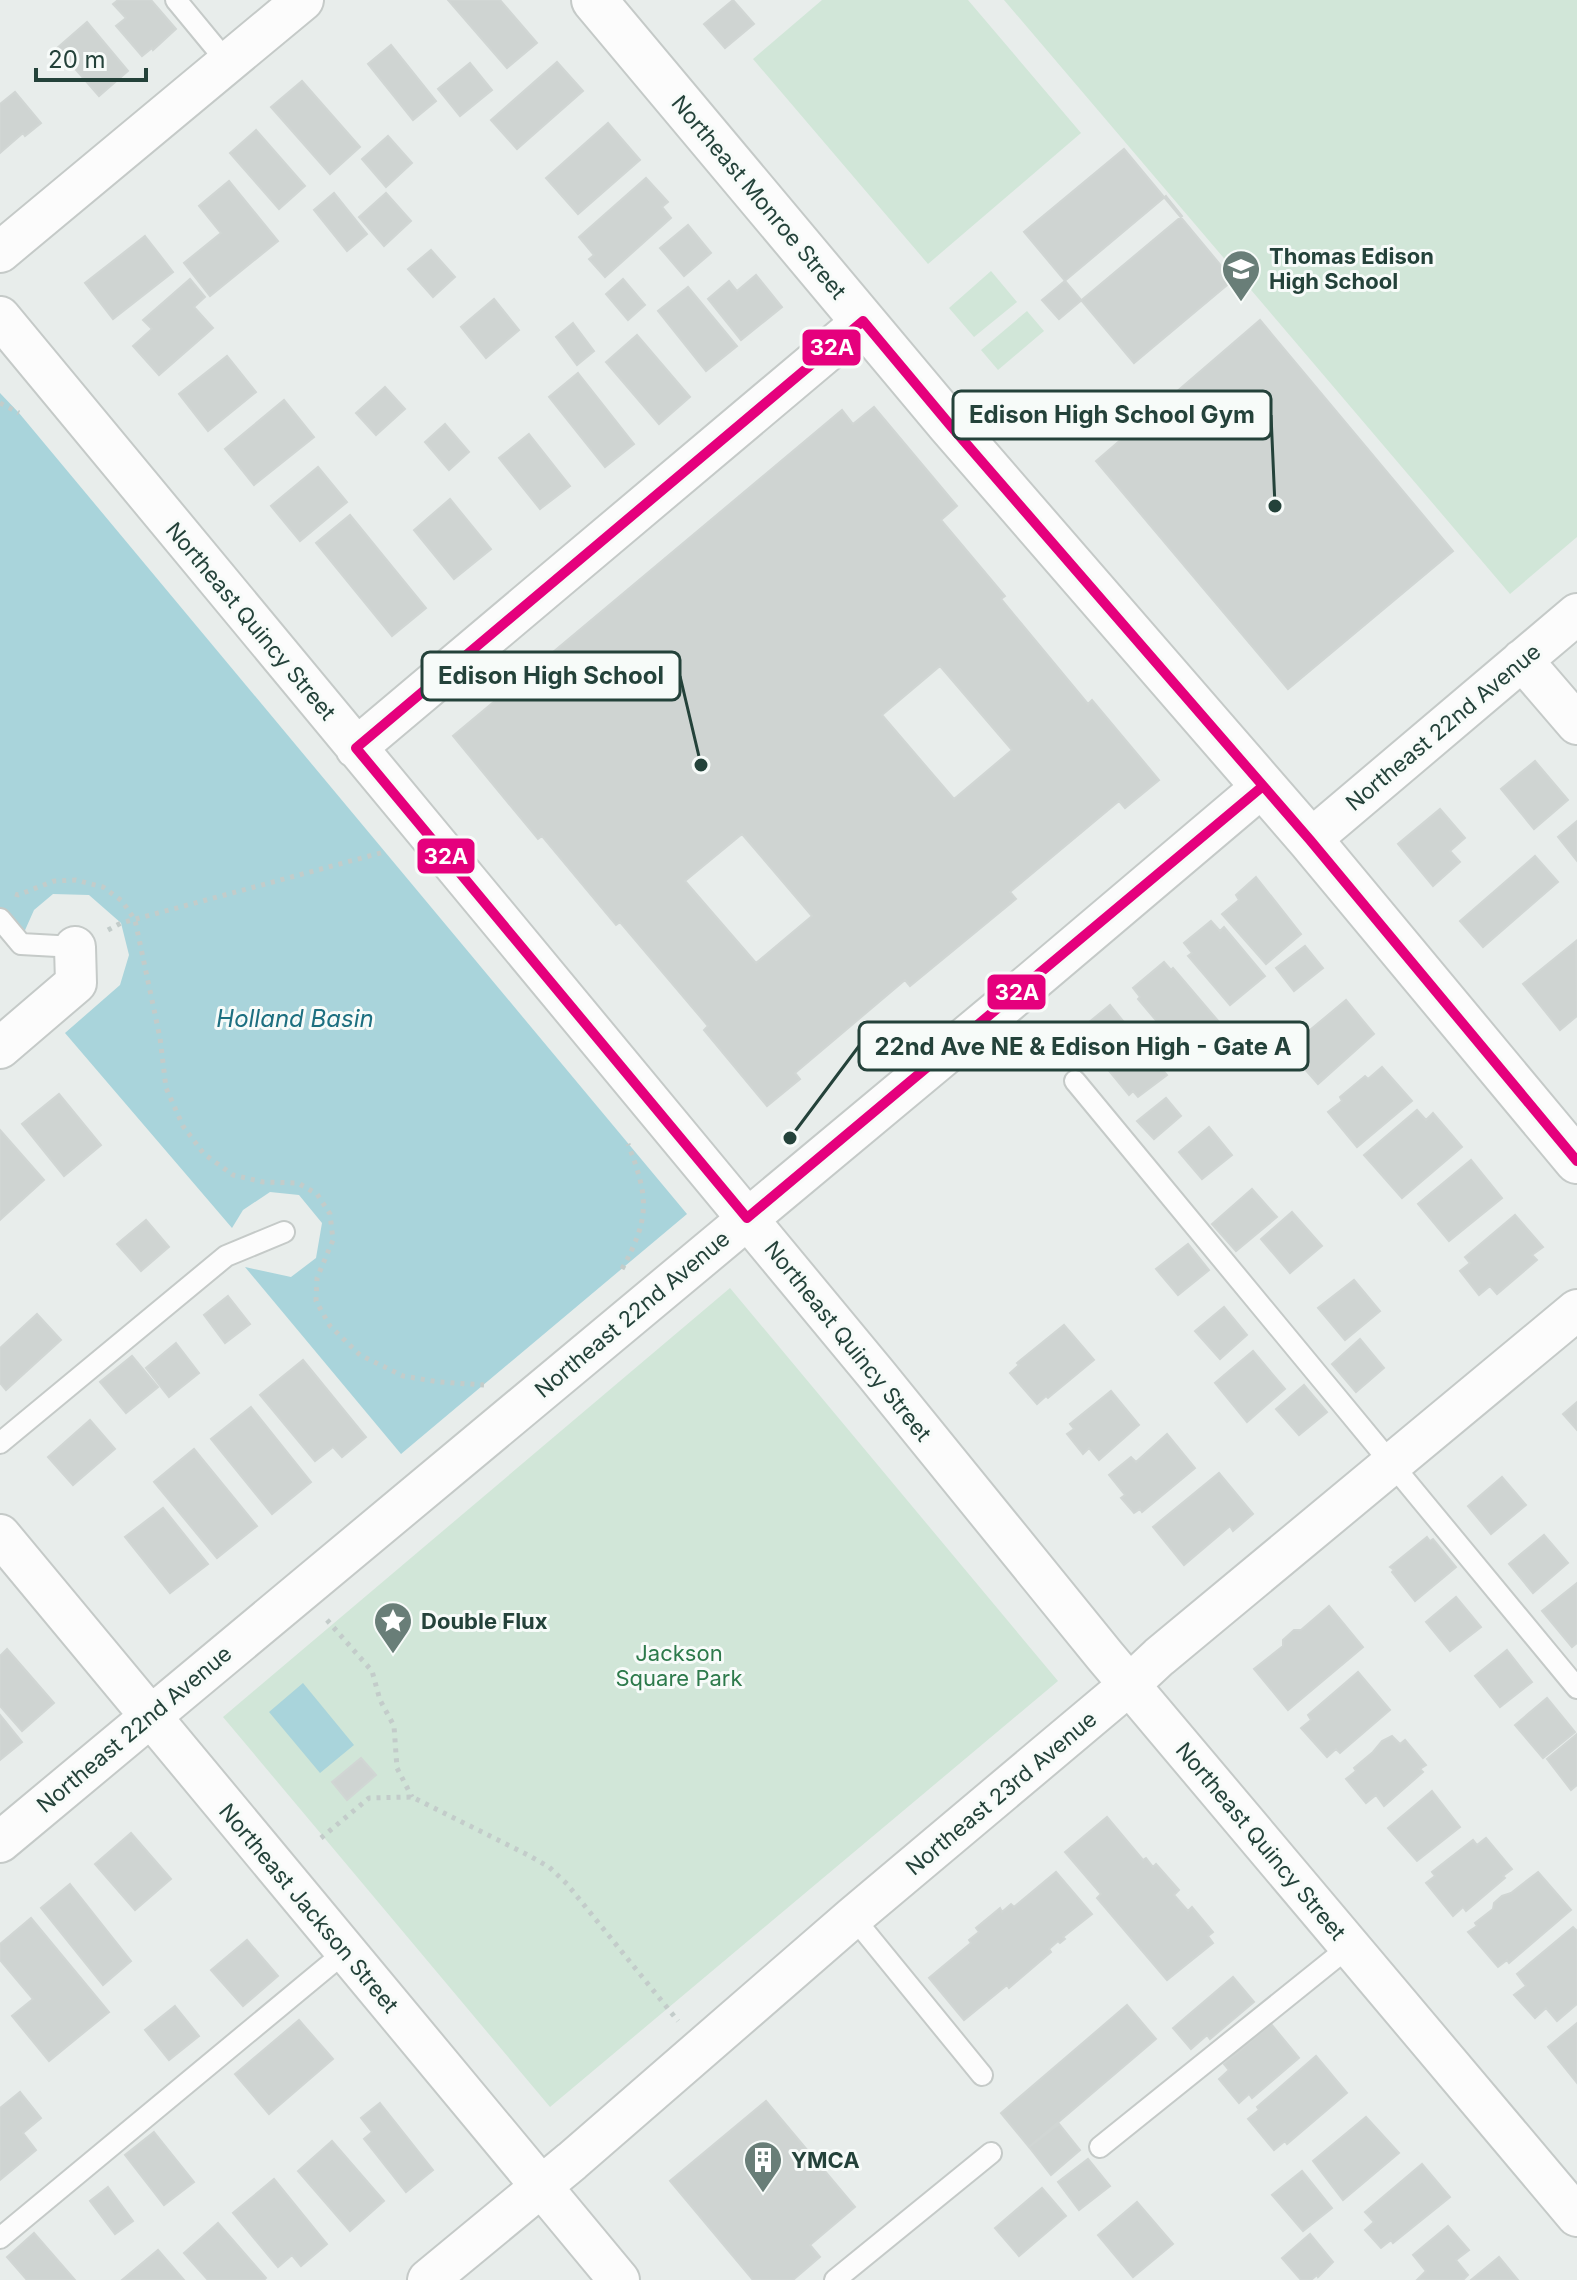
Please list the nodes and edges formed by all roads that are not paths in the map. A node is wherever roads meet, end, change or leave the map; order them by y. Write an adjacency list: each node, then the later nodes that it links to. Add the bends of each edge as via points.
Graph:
1 (176, 0): 4 (lane)
2 (303, 0): 4 (street)
3 (594, 0): 7 (street, Northeast Monroe Street)
4 (228, 63): 5 (street)
5 (0, 252)
6 (0, 317): 11 (street, Northeast Quincy Street)
7 (863, 321): 11 (street); 12 (street, Northeast Monroe Street)
8 (1577, 614): 9 (street, Northeast 22nd Avenue)
9 (1522, 660): 10 (street); 13 (street, Northeast 22nd Avenue)
10 (1577, 724)
11 (356, 748): 19 (street, Northeast Quincy Street)
12 (1263, 786): 13 (street, Northeast Monroe Street); 19 (street, Northeast 22nd Avenue)
13 (1310, 840): 18 (street, Northeast Monroe Street)
14 (0, 919): 15 (lane, via 21,944)
15 (75, 947): 16 (street, via 76,983)
16 (0, 1048)
17 (1075, 1081): 23 (lane)
18 (1577, 1161)
19 (747, 1218): 25 (street, Northeast Quincy Street); 27 (street, Northeast 22nd Avenue)
20 (284, 1232): 22 (lane, via 226,1256)
21 (1577, 1310): 23 (street, Northeast 23rd Avenue)
22 (0, 1443)
23 (1391, 1465): 25 (street, Northeast 23rd Avenue); 26 (lane)
24 (0, 1535): 27 (street, Northeast Jackson Street)
25 (1129, 1685): 29 (street, Northeast 23rd Avenue); 30 (street, Northeast Quincy Street)
26 (1577, 1688)
27 (150, 1716): 28 (street, Northeast 22nd Avenue); 31 (street, Northeast Jackson Street)
28 (0, 1842)
29 (853, 1917): 32 (lane); 35 (street, Northeast 23rd Avenue)
30 (1350, 1946): 33 (lane); 36 (street, Northeast Quincy Street)
31 (345, 1952): 35 (street, Northeast Jackson Street); 37 (lane)
32 (982, 2075)
33 (1100, 2147)
34 (991, 2153): 40 (lane)
35 (542, 2186): 38 (street, Northeast 23rd Avenue); 39 (street, Northeast Jackson Street)
36 (1577, 2216)
37 (0, 2238)
38 (428, 2280)
39 (619, 2280)
40 (835, 2280)

